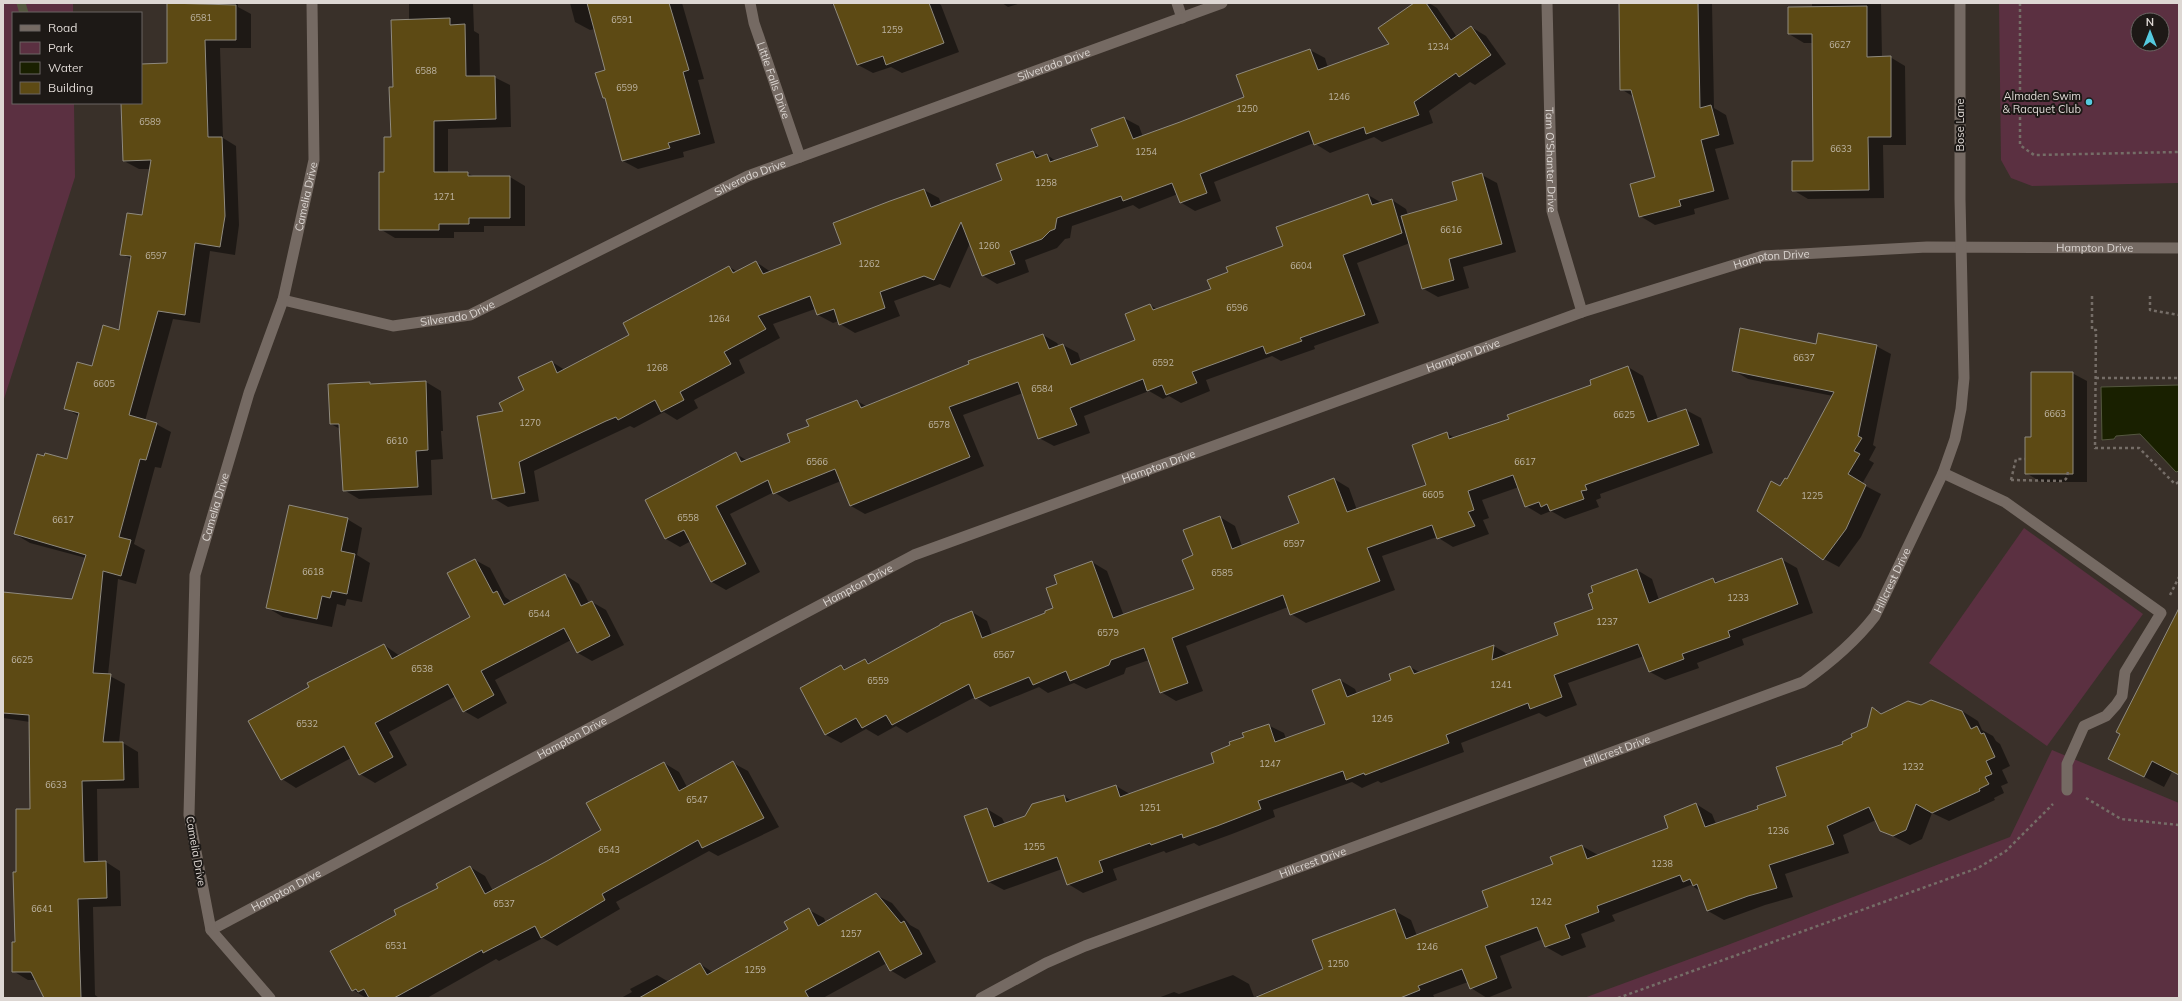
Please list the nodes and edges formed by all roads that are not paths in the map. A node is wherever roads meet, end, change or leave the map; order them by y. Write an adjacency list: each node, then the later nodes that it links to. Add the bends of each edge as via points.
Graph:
1 (312, 3): 11 (street, Camelia Drive, via 314,160)
2 (750, 3): 8 (street, Little Falls Drive, via 754,23)
3 (1177, 3): 7 (street)
4 (1222, 3): 7 (street, Silverado Drive)
5 (1547, 3): 12 (street, Tam O'Shanter Drive, via 1552,211)
6 (1960, 3): 9 (street, Bose Lane)
7 (1182, 18): 8 (street, Silverado Drive)
8 (800, 157): 11 (street, Silverado Drive, via 748,176 470,315 393,326)
9 (1961, 248): 10 (street, Hampton Drive); 12 (street, Hampton Drive, via 1763,256); 13 (street, Hillcrest Drive, via 1964,378 1955,439)
10 (2179, 248)
11 (283, 300): 15 (street, Camelia Drive, via 249,393 195,575 189,815)
12 (1582, 312): 15 (street, Hampton Drive, via 914,555)
13 (1943, 473): 14 (street, via 2005,502 2161,613 2125,672 2122,696 2116,705 2106,716 2084,726 2067,764); 17 (street, Hillcrest Drive, via 1875,616 1843,652 1802,682 1085,946 1046,963)
14 (2067, 790)
15 (211, 930): 16 (street)
16 (270, 998)
17 (981, 998)

